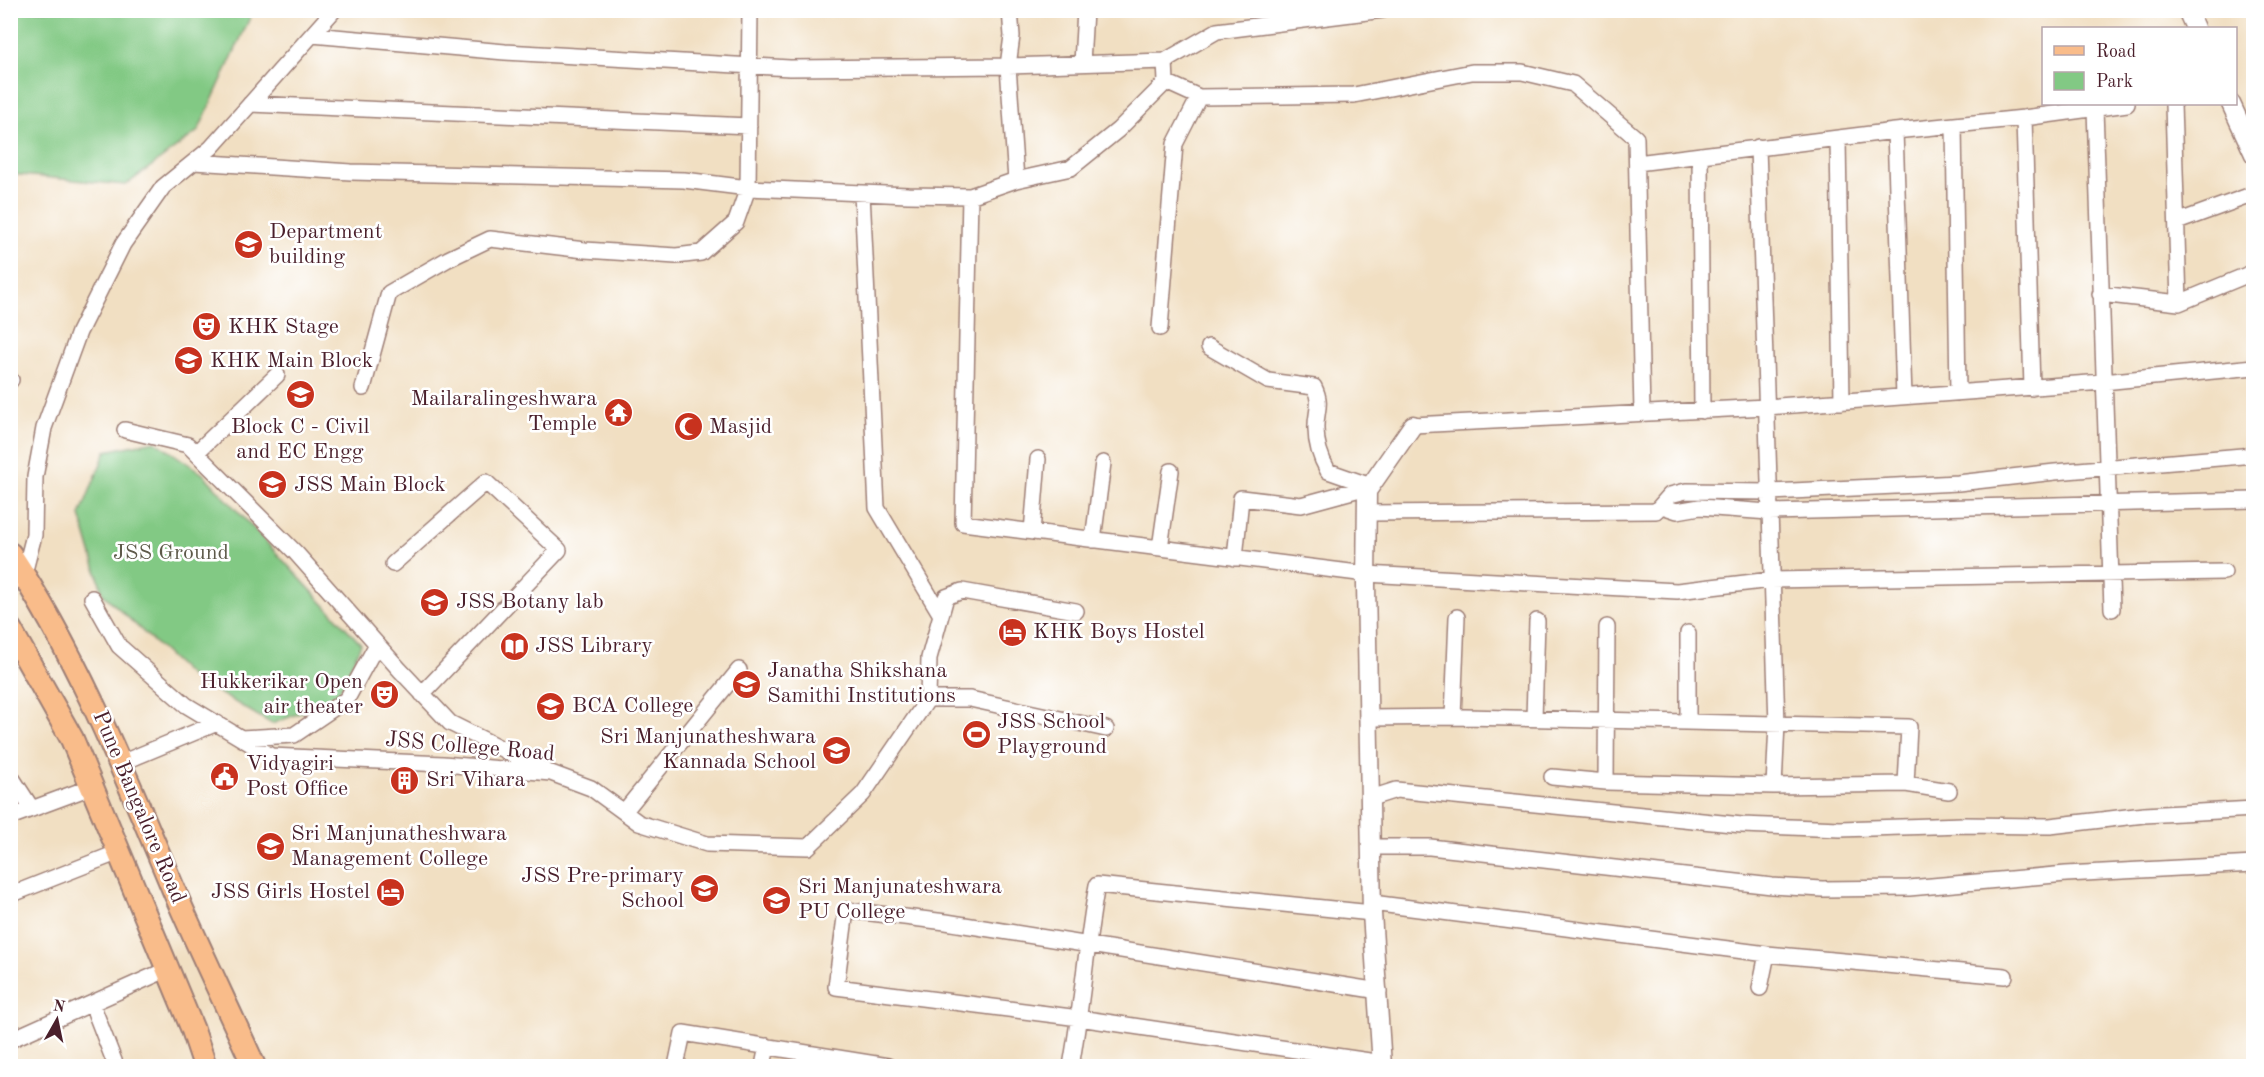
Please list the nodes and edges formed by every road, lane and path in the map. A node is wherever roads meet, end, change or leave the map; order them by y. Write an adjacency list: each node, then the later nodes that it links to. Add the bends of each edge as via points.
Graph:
1 (334, 10): 8 (street)
2 (750, 10): 11 (street)
3 (1010, 10): 12 (street)
4 (1085, 10): 10 (street)
5 (1383, 10): 9 (street, via 1217,31)
6 (2187, 10): 7 (street)
7 (2195, 27)
8 (312, 35): 11 (street, via 505,52); 15 (street)
9 (1165, 61): 10 (street); 13 (street)
10 (1082, 63): 12 (street)
11 (751, 66): 12 (street); 22 (street)
12 (1008, 66): 30 (street)
13 (1166, 82): 14 (street); 30 (street, via 1118,130 1071,168)
14 (1199, 97): 29 (street, via 1354,95 1472,72 1522,72 1573,84 1636,138); 39 (street, via 1175,144)
15 (250, 104): 22 (street); 28 (street)
16 (2121, 105): 19 (street)
17 (2173, 105): 35 (street)
18 (2231, 105): 26 (street)
19 (2095, 109): 20 (street); 37 (street)
20 (2024, 118): 21 (street); 44 (street)
21 (1954, 125): 23 (street); 46 (street)
22 (749, 126): 31 (street)
23 (1894, 131): 24 (street); 47 (street)
24 (1838, 139): 25 (street); 48 (street)
25 (1758, 147): 27 (street); 49 (street)
26 (2253, 153)
27 (1701, 155): 29 (street); 50 (street)
28 (194, 162): 31 (street, via 351,172 684,180); 76 (street, via 163,187 123,244 79,332 44,428 35,477 34,535)
29 (1637, 163): 51 (street)
30 (1016, 180): 34 (street)
31 (748, 188): 32 (street); 45 (street, via 736,222 701,253 676,256 585,250 490,238 448,259 389,293)
32 (862, 193): 34 (street); 81 (street, via 877,508)
33 (2253, 194): 35 (street)
34 (970, 196): 67 (street, via 963,524)
35 (2177, 222): 38 (street)
36 (2253, 272): 38 (street)
37 (2100, 294): 38 (street); 43 (street)
38 (2180, 303)
39 (1160, 328)
40 (1209, 347): 60 (street, via 1268,381 1314,387 1320,399 1315,428 1319,456 1328,471)
41 (2253, 367): 43 (street)
42 (277, 375): 54 (street)
43 (2103, 382): 44 (street); 58 (street)
44 (2032, 387): 46 (street)
45 (363, 388)
46 (1958, 393): 47 (street)
47 (1904, 397): 48 (street)
48 (1842, 402): 49 (street)
49 (1766, 407): 50 (street); 61 (street)
50 (1702, 411): 51 (street)
51 (1642, 413): 52 (street)
52 (1413, 425): 60 (street)
53 (125, 430): 54 (street, via 188,445)
54 (196, 453): 87 (street, via 296,553)
55 (2253, 455): 58 (street)
56 (1038, 459): 67 (street)
57 (1103, 463): 68 (street)
58 (2106, 468): 61 (street, via 1958,483); 63 (street)
59 (1171, 471): 69 (street)
60 (1371, 486): 66 (street, via 1367,491); 71 (street, via 1301,505 1241,498)
61 (1769, 492): 64 (street, via 1686,491 1671,495); 65 (street)
62 (2253, 500): 63 (street)
63 (2107, 504): 65 (street); 75 (street)
64 (1662, 506): 65 (street, via 1677,511 1700,507); 66 (street, via 1656,511)
65 (1769, 512): 77 (street)
66 (1367, 513): 74 (street)
67 (1032, 532): 68 (street)
68 (1094, 540): 69 (street)
69 (1160, 548): 71 (street)
70 (10, 554): 76 (main road, Pune Bangalore Road)
71 (1235, 558): 74 (street)
72 (393, 564): 89 (street, via 486,482 559,550)
73 (2224, 572): 75 (street)
74 (1366, 574): 77 (street, via 1677,591); 92 (street)
75 (2112, 574): 77 (street); 79 (street)
76 (17, 579): 100 (main road, Pune Bangalore Road, via 87,688)
77 (1771, 580): 97 (street)
78 (92, 598): 96 (street, JSS College Road, via 119,646 186,705)
79 (2112, 609)
80 (1076, 611): 81 (street, via 962,591 946,597)
81 (941, 615): 90 (street, via 929,658)
82 (1458, 617): 91 (street)
83 (1537, 621): 93 (street)
84 (1607, 627): 94 (street)
85 (10, 629): 107 (main road, Pune Bangalore Road, via 72,739)
86 (1688, 633): 95 (street)
87 (377, 644): 89 (street); 99 (street, via 347,699 294,735)
88 (739, 670): 112 (street)
89 (422, 694): 101 (street, via 450,723)
90 (928, 699): 98 (street, via 970,699); 112 (street, JSS College Road, via 863,794 808,847 707,844 639,823)
91 (1453, 717): 92 (street); 93 (street)
92 (1370, 718): 109 (street)
93 (1534, 718): 94 (street)
94 (1607, 720): 95 (street); 104 (street)
95 (1688, 722): 97 (street)
96 (217, 723): 99 (street, JSS College Road); 100 (street)
97 (1777, 724): 105 (street, via 1909,727); 106 (street)
98 (1106, 729)
99 (241, 738): 101 (street, JSS College Road, via 271,756)
100 (121, 763): 132 (main road, Pune Bangalore Road)
101 (551, 773): 112 (street, JSS College Road, via 591,788)
102 (10, 775): 110 (street)
103 (1552, 777): 104 (street)
104 (1606, 782): 106 (street)
105 (1906, 784): 106 (street); 108 (street)
106 (1774, 786)
107 (91, 788): 110 (street); 115 (main road, Pune Bangalore Road)
108 (1949, 791)
109 (1371, 798): 111 (street, via 1396,790 1742,825 1840,829 2050,826 2144,815); 114 (street)
110 (32, 809): 113 (street)
111 (2253, 809)
112 (624, 812)
113 (10, 817)
114 (1371, 847): 116 (street, via 1430,847 1822,889 1910,888); 118 (street)
115 (119, 852): 117 (street); 121 (main road, Pune Bangalore Road)
116 (2253, 864)
117 (10, 895)
118 (1372, 908): 119 (street, via 1097,885); 120 (street); 124 (street)
119 (1086, 944): 124 (street); 126 (street); 126 (street, via 846,910 836,987)
120 (1767, 954): 122 (street); 123 (street)
121 (166, 970): 125 (street); 131 (main road, Pune Bangalore Road)
122 (2005, 976)
123 (1760, 988)
124 (1378, 991): 129 (street)
125 (92, 1004): 127 (street); 130 (street)
126 (1079, 1018): 129 (street); 136 (street)
127 (10, 1040)
128 (767, 1046): 133 (street, via 683,1032); 134 (street); 135 (street)
129 (1383, 1065)
130 (116, 1066)
131 (205, 1066)
132 (254, 1066)
133 (676, 1066)
134 (763, 1066)
135 (888, 1066)
136 (1071, 1066)

